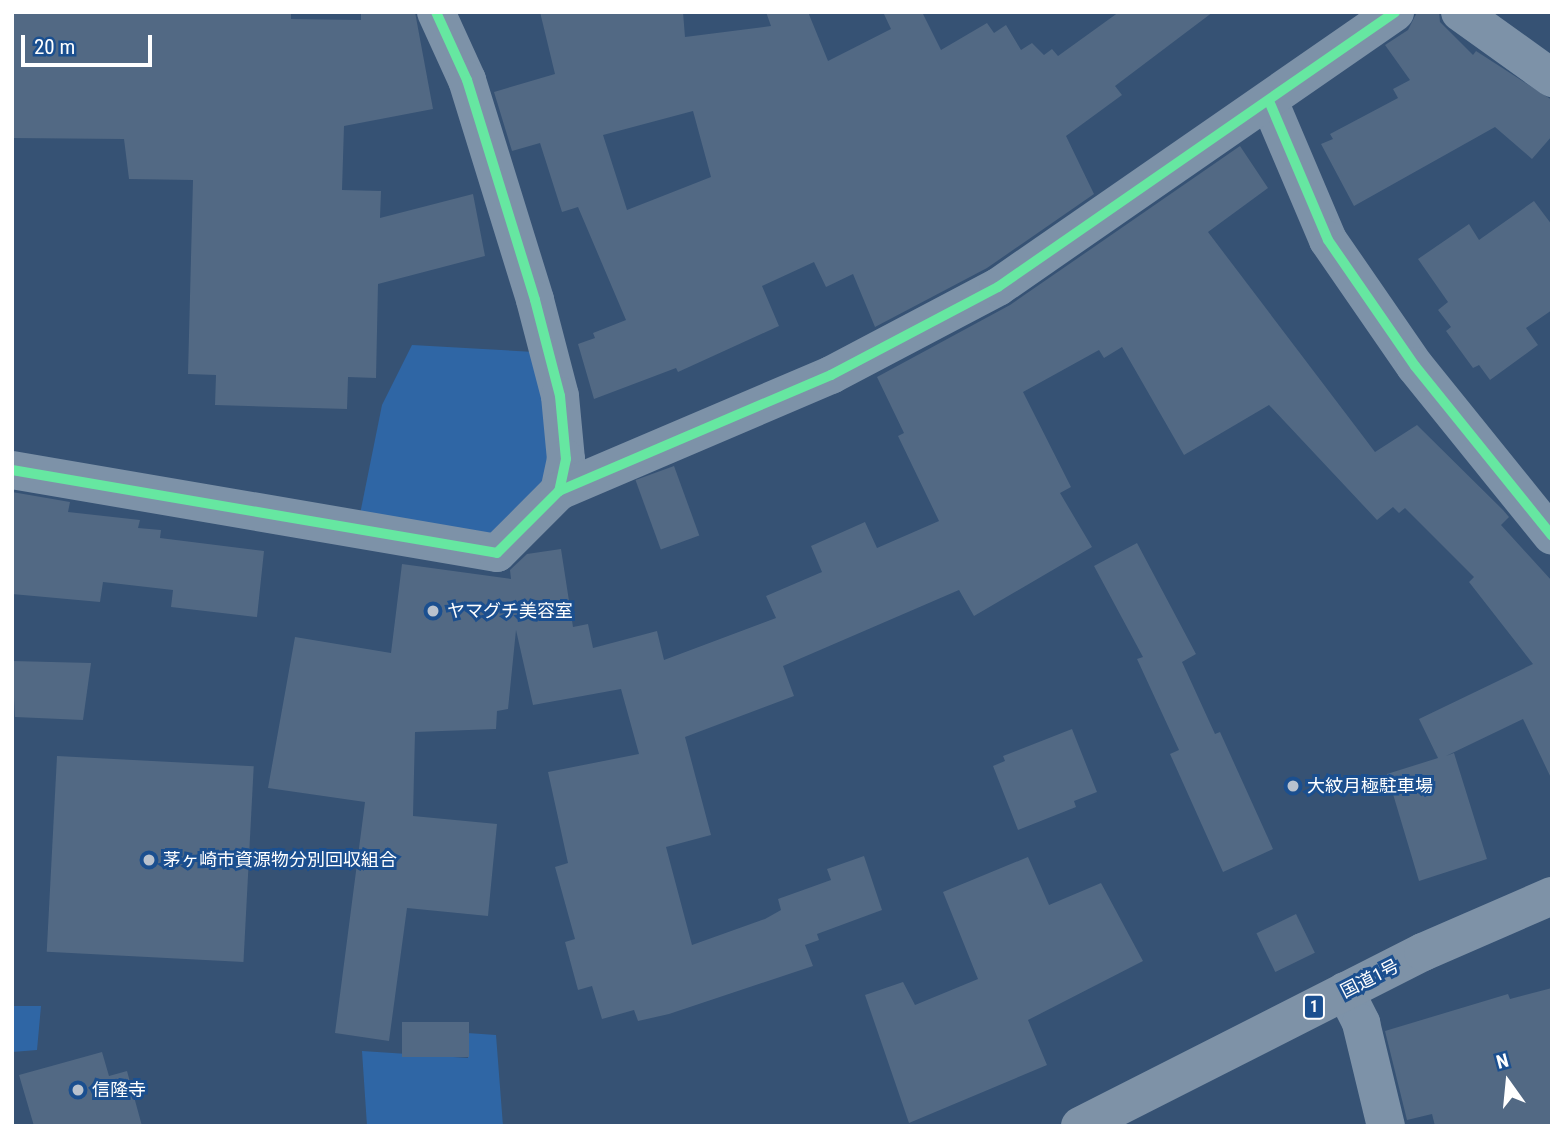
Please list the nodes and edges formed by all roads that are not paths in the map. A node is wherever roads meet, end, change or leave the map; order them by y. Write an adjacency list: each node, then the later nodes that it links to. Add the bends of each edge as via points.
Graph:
1 (436, 12): 7 (street, via 467,80 535,300 559,397 566,459)
2 (1395, 12): 5 (street)
3 (1460, 12): 4 (street)
4 (1552, 78)
5 (1269, 101): 7 (street, via 998,286 831,375); 8 (street, via 1328,240 1415,366)
6 (12, 470): 7 (street, via 497,553)
7 (559, 491)
8 (1552, 536)
9 (1552, 896): 10 (highway, 国道1号 / 1)
10 (1345, 991): 11 (highway, 国道1号 / 1); 12 (street, via 1361,1023)
11 (1080, 1126)
12 (1386, 1126)

